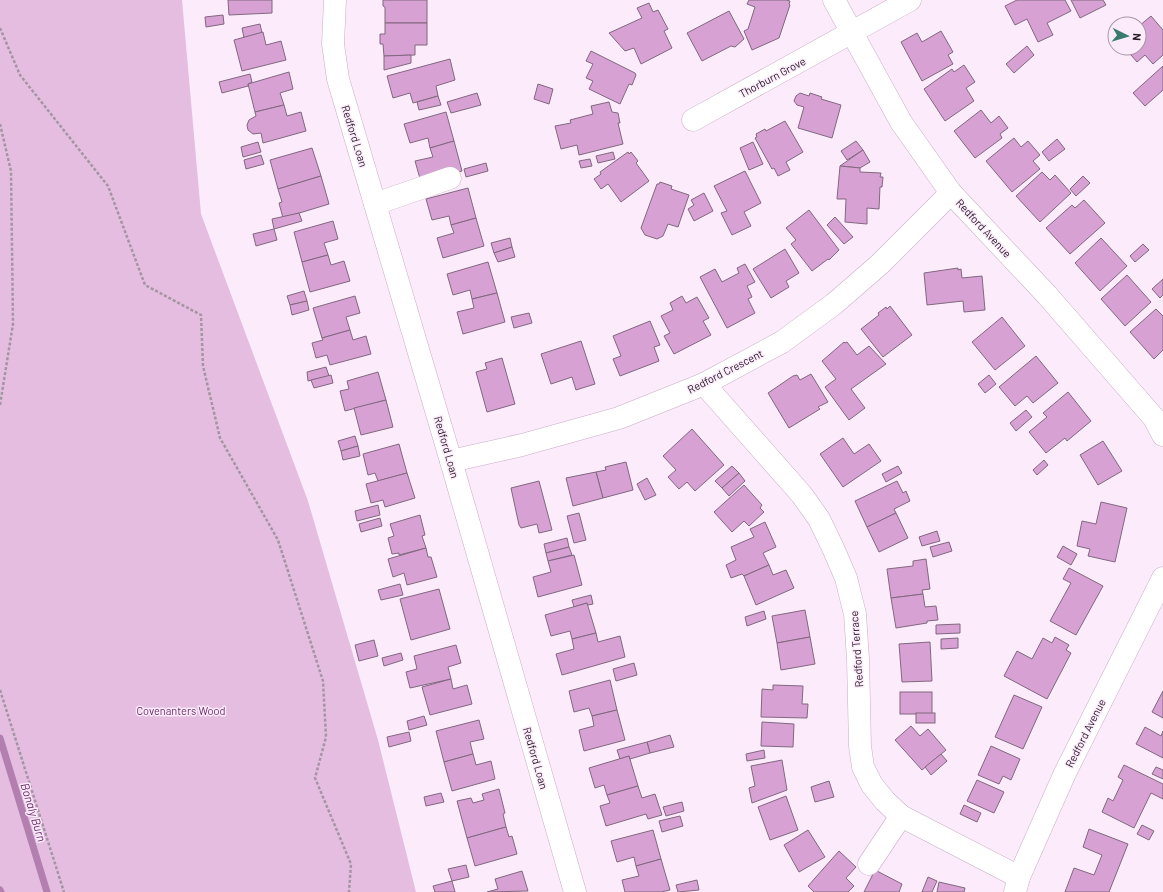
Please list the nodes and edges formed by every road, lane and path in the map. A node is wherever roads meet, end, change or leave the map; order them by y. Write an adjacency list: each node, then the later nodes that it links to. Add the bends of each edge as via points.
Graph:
1 (335, 0): 10 (street, Redford Loan, via 332,44 338,79)
2 (834, 0): 5 (street, Redford Avenue)
3 (910, 0): 5 (street, Thorburn Grove)
4 (0, 28): 21 (path, via 20,75 108,186 145,284 201,315 203,366 220,438 278,540 323,681 326,737 315,778 351,864)
5 (851, 33): 6 (street, Thorburn Grove); 9 (street, Redford Avenue, via 901,122)
6 (693, 120)
7 (0, 124): 12 (path, via 11,171 13,324)
8 (450, 178): 10 (street)
9 (950, 193): 11 (street, Redford Crescent, via 880,264 834,304 782,342); 13 (street, Redford Avenue, via 1047,295 1114,371 1154,418)
10 (375, 204): 14 (street, Redford Loan)
11 (704, 384): 14 (street, Redford Crescent, via 619,418 522,445); 17 (street, Redford Terrace, via 802,495 819,519 833,548 846,578 855,614 863,767 884,801)
12 (0, 405)
13 (1163, 435)
14 (451, 461): 22 (street, Redford Loan)
15 (1163, 578): 19 (street, Redford Avenue, via 1065,773)
16 (0, 690): 20 (path)
17 (901, 816): 18 (street); 19 (street, Redford Terrace)
18 (869, 864)
19 (1017, 884)
20 (64, 892)
21 (349, 892)
22 (575, 892)

